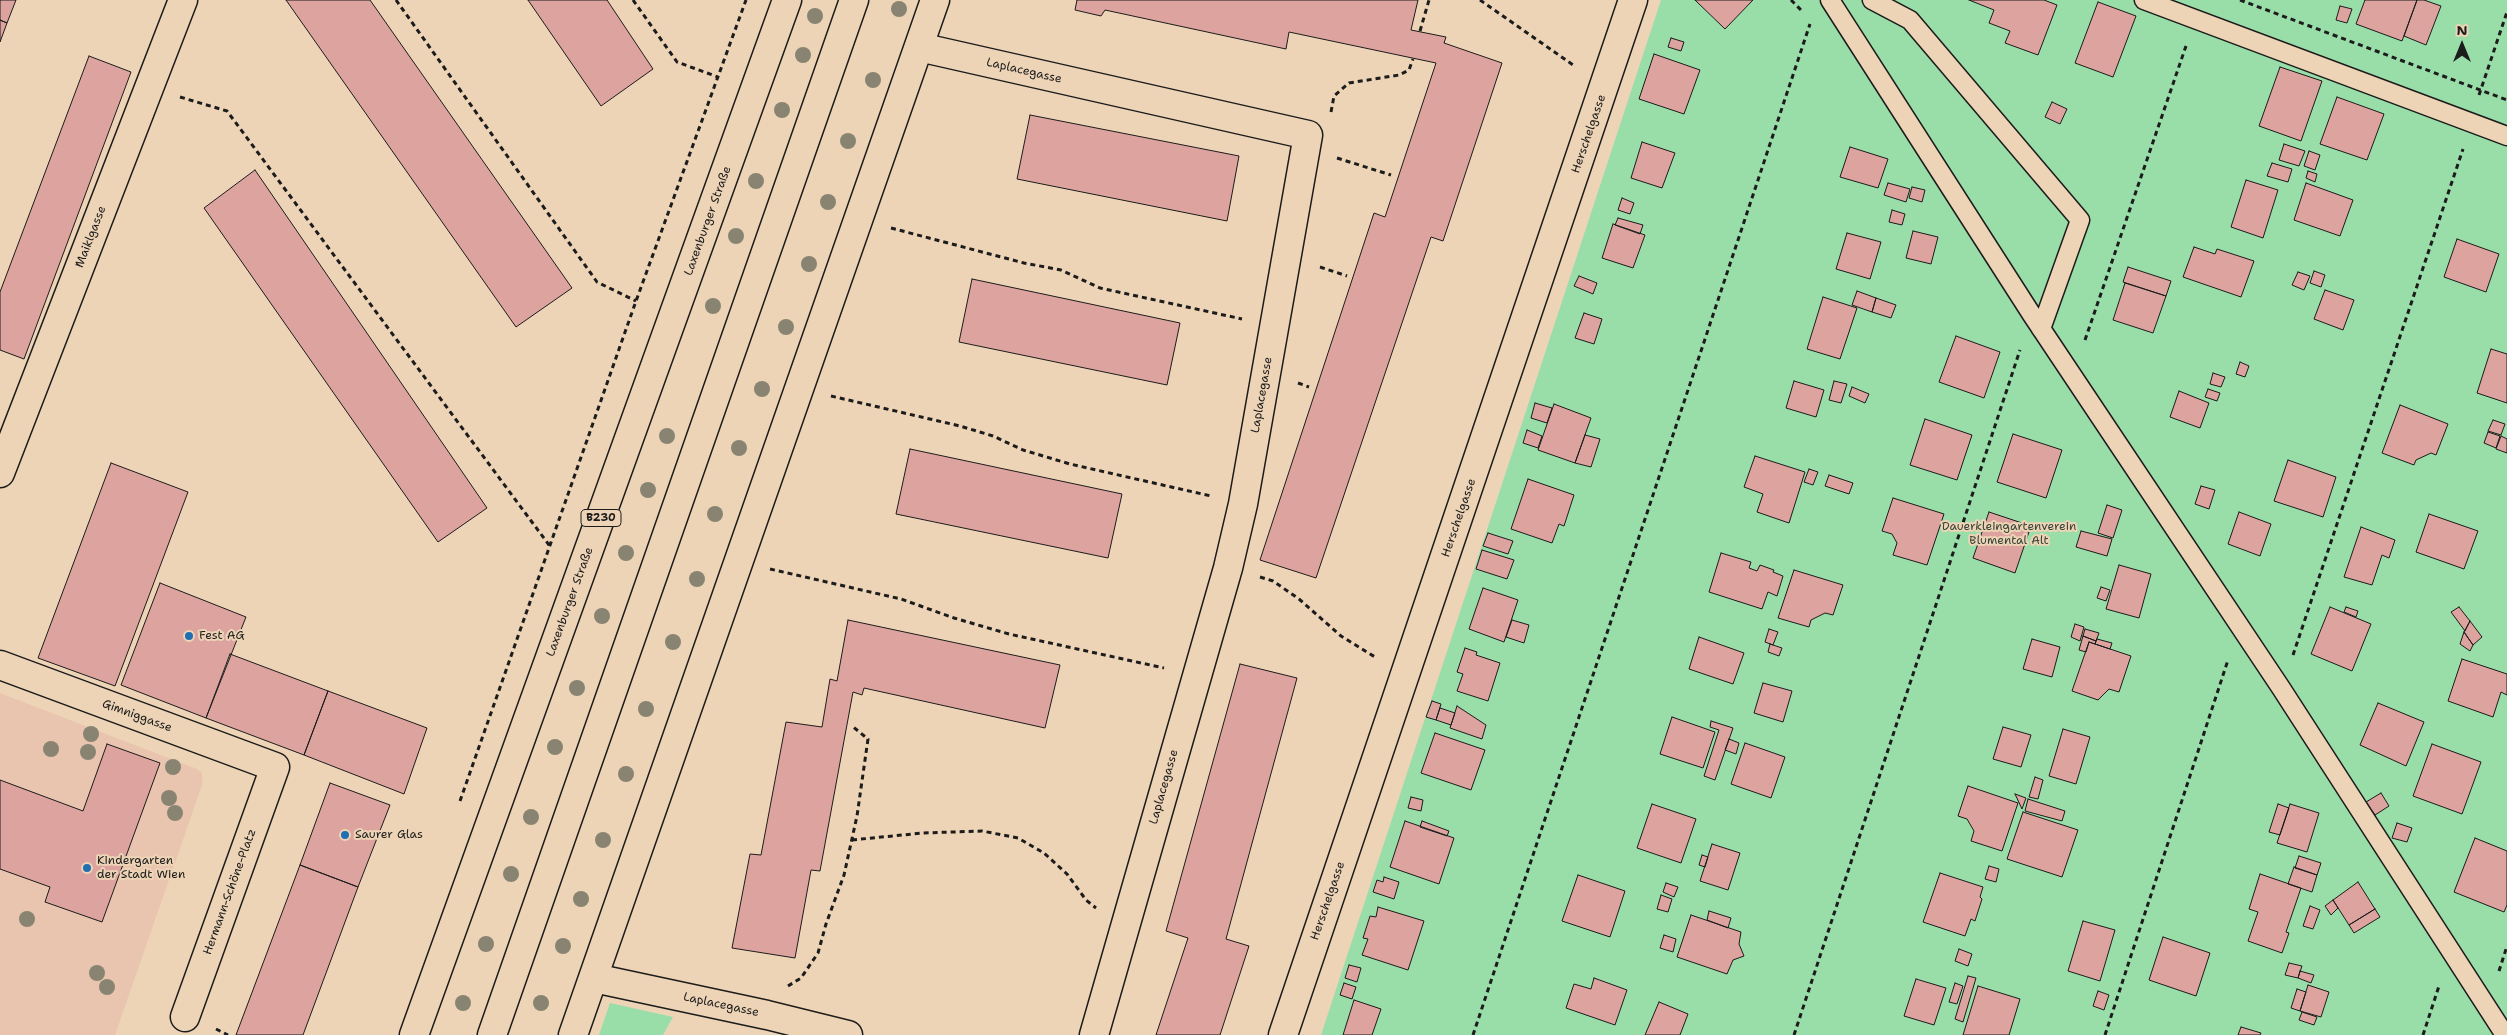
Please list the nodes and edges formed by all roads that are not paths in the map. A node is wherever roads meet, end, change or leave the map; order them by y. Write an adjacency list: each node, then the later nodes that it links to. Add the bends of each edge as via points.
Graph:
1 (183, 0): 12 (street, Maiklgasse)
2 (787, 0): 17 (street, Laxenburger Straße / B230)
3 (854, 0): 18 (street)
4 (935, 0): 9 (street)
5 (1633, 0): 22 (street, Herschelgasse)
6 (1830, 0): 11 (lane)
7 (1872, 0): 11 (lane, via 1910,20 2080,220)
8 (2144, 0): 10 (lane)
9 (919, 46): 15 (street); 21 (street, Laplacegasse, via 1307,142 1243,504 1228,568)
10 (2507, 136)
11 (2037, 322): 23 (lane, via 2281,688)
12 (0, 473)
13 (0, 665): 14 (street, Gimniggasse)
14 (275, 767): 16 (street, Hermann-Schöne-Platz)
15 (594, 978): 19 (street); 20 (street, Laplacegasse)
16 (185, 1017)
17 (414, 1035)
18 (492, 1035)
19 (573, 1035)
20 (848, 1035)
21 (1094, 1035)
22 (1283, 1035)
23 (2506, 1035)

